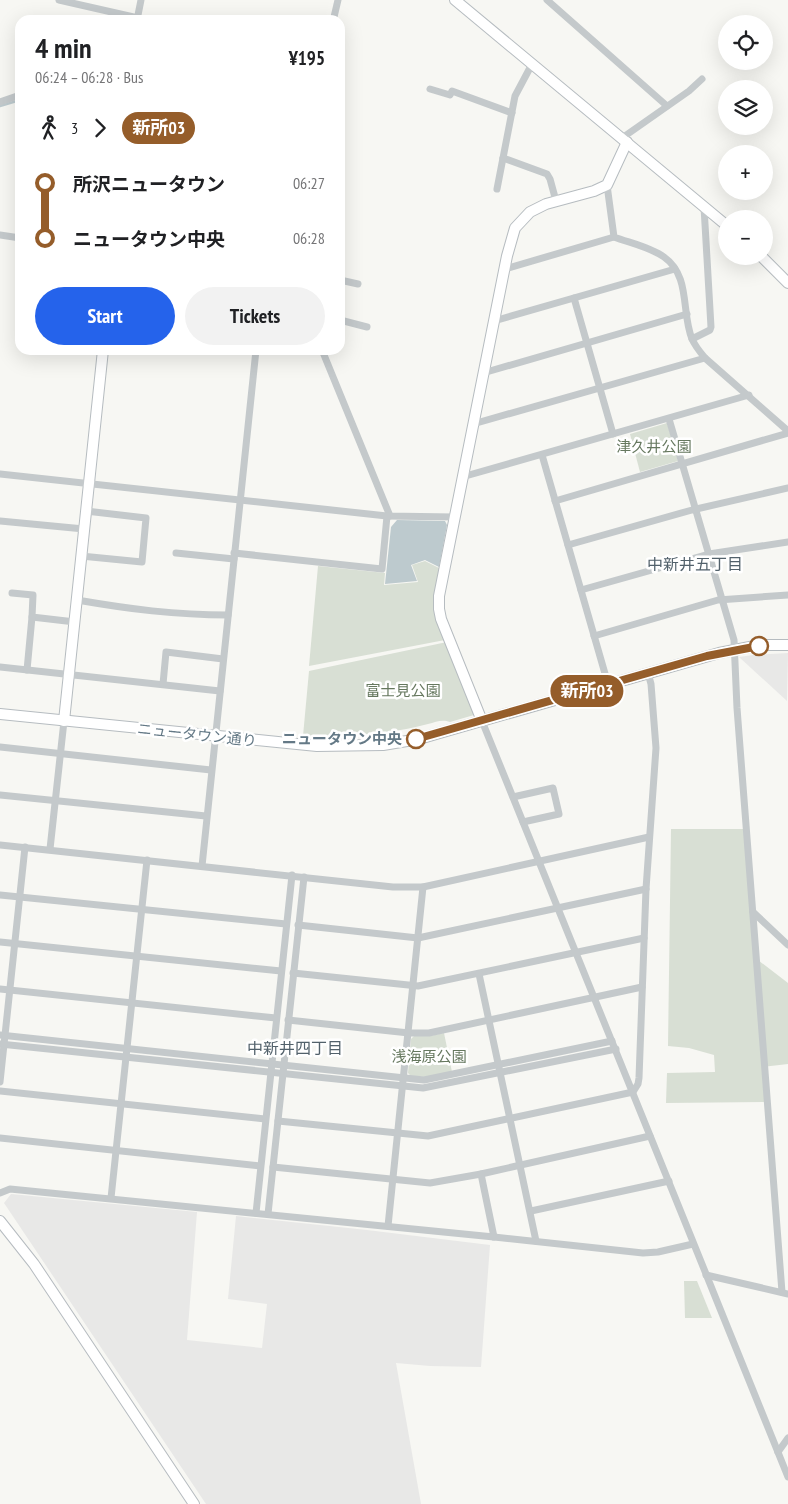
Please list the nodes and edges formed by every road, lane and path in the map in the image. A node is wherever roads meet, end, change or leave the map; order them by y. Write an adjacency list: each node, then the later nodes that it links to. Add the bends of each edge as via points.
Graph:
1 (59, 0): 6 (street)
2 (141, 0): 7 (street)
3 (338, 0): 8 (street)
4 (455, 0): 9 (street)
5 (547, 0): 14 (street)
6 (121, 15)
7 (138, 15)
8 (334, 15)
9 (532, 64): 15 (street, via 515,96); 16 (street)
10 (702, 79): 14 (street)
11 (430, 89): 15 (street, via 450,95 452,91)
12 (15, 98): 13 (street)
13 (0, 102)
14 (667, 106): 16 (street)
15 (512, 113): 17 (street)
16 (624, 140): 18 (street); 21 (street)
17 (503, 158): 19 (street); 20 (street, via 547,174)
18 (607, 185): 20 (street); 25 (street)
19 (497, 189)
20 (556, 201): 28 (street, via 536,208 519,223 513,234)
21 (704, 207): 22 (street); 37 (street, via 711,327)
22 (718, 218)
23 (0, 235): 24 (street)
24 (15, 237)
25 (614, 237): 27 (street, via 663,256); 28 (street)
26 (770, 265): 30 (street)
27 (675, 269): 32 (street); 33 (street, via 682,284)
28 (505, 270): 35 (street)
29 (345, 281): 31 (street)
30 (788, 283)
31 (358, 284)
32 (574, 298): 35 (street); 38 (street)
33 (687, 314): 37 (street); 38 (street)
34 (345, 321): 36 (street)
35 (494, 321): 43 (street)
36 (367, 327)
37 (692, 339): 42 (street)
38 (586, 344): 43 (street); 44 (street)
39 (102, 355): 54 (street)
40 (255, 355): 56 (street)
41 (324, 355): 60 (street)
42 (705, 358): 44 (street); 45 (street)
43 (483, 373): 47 (street)
44 (599, 389): 47 (street); 49 (street)
45 (749, 395): 46 (street); 48 (street)
46 (669, 419): 49 (street); 51 (street)
47 (473, 424): 53 (street)
48 (788, 432): 51 (street)
49 (613, 434): 50 (street)
50 (542, 455): 53 (street); 57 (street)
51 (683, 463): 57 (street); 58 (street)
52 (0, 474): 54 (street)
53 (462, 477): 61 (street)
54 (89, 484): 56 (street); 59 (street)
55 (788, 488): 58 (street)
56 (240, 499): 60 (street); 69 (street)
57 (555, 500): 65 (street)
58 (696, 509): 65 (street); 67 (street)
59 (86, 511): 63 (street); 68 (street, via 146,518 142,562)
60 (389, 516): 61 (street); 69 (street, via 382,569)
61 (454, 518): 91 (street, via 439,609)
62 (0, 521): 63 (street)
63 (84, 529): 68 (street)
64 (788, 542): 67 (street)
65 (568, 546): 70 (street)
66 (176, 553): 69 (street)
67 (709, 554): 70 (street); 74 (street)
68 (81, 556): 73 (street)
69 (234, 556): 75 (street)
70 (581, 590): 78 (street)
71 (12, 593): 76 (street, via 33,595)
72 (788, 595): 74 (street)
73 (77, 600): 75 (street, via 145,611); 77 (street)
74 (722, 600): 78 (street); 80 (street)
75 (228, 615): 81 (street)
76 (32, 617): 77 (street); 83 (street)
77 (75, 622): 85 (street)
78 (594, 636): 87 (street)
79 (788, 645): 80 (street, ニュータウン通り)
80 (734, 650): 84 (street, ニュータウン通り); 116 (street)
81 (223, 659): 86 (street, via 166,652); 88 (street)
82 (0, 667): 83 (street)
83 (27, 670): 85 (street)
84 (648, 674): 87 (street, ニュータウン通り); 101 (street, via 656,748)
85 (69, 675): 86 (street); 90 (street)
86 (163, 684): 88 (street)
87 (608, 684): 91 (street, ニュータウン通り)
88 (220, 691): 92 (street)
89 (0, 714): 90 (street, ニュータウン通り)
90 (64, 721): 92 (street, ニュータウン通り); 94 (street)
91 (482, 722): 92 (street, ニュータウン通り, via 419,738 367,746 311,746); 97 (street)
92 (215, 736): 95 (street)
93 (0, 747): 94 (street)
94 (61, 754): 95 (street); 98 (street)
95 (212, 770): 99 (street)
96 (0, 795): 98 (street)
97 (513, 797): 100 (street); 100 (street, via 553,788 559,814)
98 (56, 802): 99 (street); 104 (street)
99 (206, 816): 107 (street)
100 (523, 822): 106 (street)
101 (649, 837): 106 (street); 111 (street)
102 (0, 845): 103 (street)
103 (25, 847): 104 (street); 113 (street)
104 (50, 849): 105 (street)
105 (147, 860): 107 (street); 115 (street)
106 (540, 862): 110 (street); 114 (street)
107 (202, 866): 108 (street)
108 (292, 875): 109 (street); 117 (street)
109 (304, 877): 110 (street, via 393,887); 118 (street)
110 (423, 887): 119 (street)
111 (646, 890): 114 (street); 120 (street)
112 (0, 894): 113 (street)
113 (20, 897): 115 (street); 122 (street)
114 (558, 908): 119 (street); 124 (street)
115 (142, 909): 117 (street); 125 (street)
116 (753, 912): 123 (street); 181 (street)
117 (286, 924): 126 (street)
118 (298, 925): 119 (street); 127 (street)
119 (418, 938): 129 (street)
120 (644, 938): 124 (street); 130 (street)
121 (0, 942): 122 (street)
122 (15, 943): 125 (street); 132 (street)
123 (788, 945)
124 (576, 953): 128 (street); 133 (street)
125 (137, 956): 126 (street); 134 (street)
126 (281, 971): 135 (street)
127 (293, 973): 129 (street); 136 (street)
128 (479, 974): 129 (street); 137 (street)
129 (413, 986): 138 (street)
130 (642, 987): 133 (street); 155 (street, via 639,1078)
131 (0, 989): 132 (street)
132 (9, 990): 134 (street); 139 (street)
133 (595, 997): 137 (street); 140 (street)
134 (132, 1002): 135 (street); 142 (street)
135 (276, 1018): 145 (street)
136 (288, 1020): 138 (street); 147 (street)
137 (489, 1020): 138 (street, via 429,1033); 146 (street)
138 (408, 1033): 151 (street)
139 (2, 1035): 141 (street); 142 (street)
140 (612, 1041): 143 (street); 146 (street)
141 (2, 1044): 144 (street); 152 (street)
142 (127, 1049): 144 (street); 145 (street)
143 (616, 1049): 150 (street); 155 (street)
144 (126, 1058): 148 (street); 156 (street)
145 (271, 1064): 147 (street); 148 (street)
146 (499, 1065): 150 (street); 151 (street, via 431,1079)
147 (283, 1066): 149 (street); 151 (street)
148 (270, 1072): 149 (street); 157 (street)
149 (282, 1074): 153 (street); 159 (street)
150 (501, 1074): 153 (street, via 431,1088); 158 (street)
151 (403, 1078): 153 (street)
152 (0, 1082)
153 (402, 1086): 160 (street)
154 (0, 1091): 156 (street)
155 (633, 1092): 158 (street); 161 (street)
156 (121, 1104): 157 (street); 163 (street)
157 (265, 1119): 165 (street)
158 (511, 1119): 160 (street, via 428,1136); 164 (street)
159 (278, 1121): 160 (street); 166 (street)
160 (397, 1133): 168 (street)
161 (650, 1136): 164 (street); 169 (street)
162 (0, 1138): 163 (street)
163 (116, 1150): 165 (street); 171 (street)
164 (521, 1165): 167 (street); 172 (street)
165 (260, 1166): 173 (street)
166 (273, 1167): 168 (street); 174 (street)
167 (482, 1174): 168 (street, via 430,1183); 177 (street)
168 (393, 1179): 176 (street)
169 (668, 1181): 172 (street); 179 (street)
170 (0, 1193): 171 (street, via 10,1189)
171 (111, 1198): 173 (street)
172 (531, 1210): 178 (street)
173 (256, 1213): 174 (street)
174 (268, 1214): 176 (street)
175 (0, 1221): 185 (street, via 58,1299)
176 (388, 1226): 177 (street)
177 (494, 1237): 178 (street)
178 (536, 1241): 179 (street, via 643,1253)
179 (693, 1244): 180 (street)
180 (706, 1275): 181 (street); 183 (street)
181 (785, 1293)
182 (788, 1438): 183 (street)
183 (778, 1452): 184 (street)
184 (788, 1476)
185 (194, 1504)

